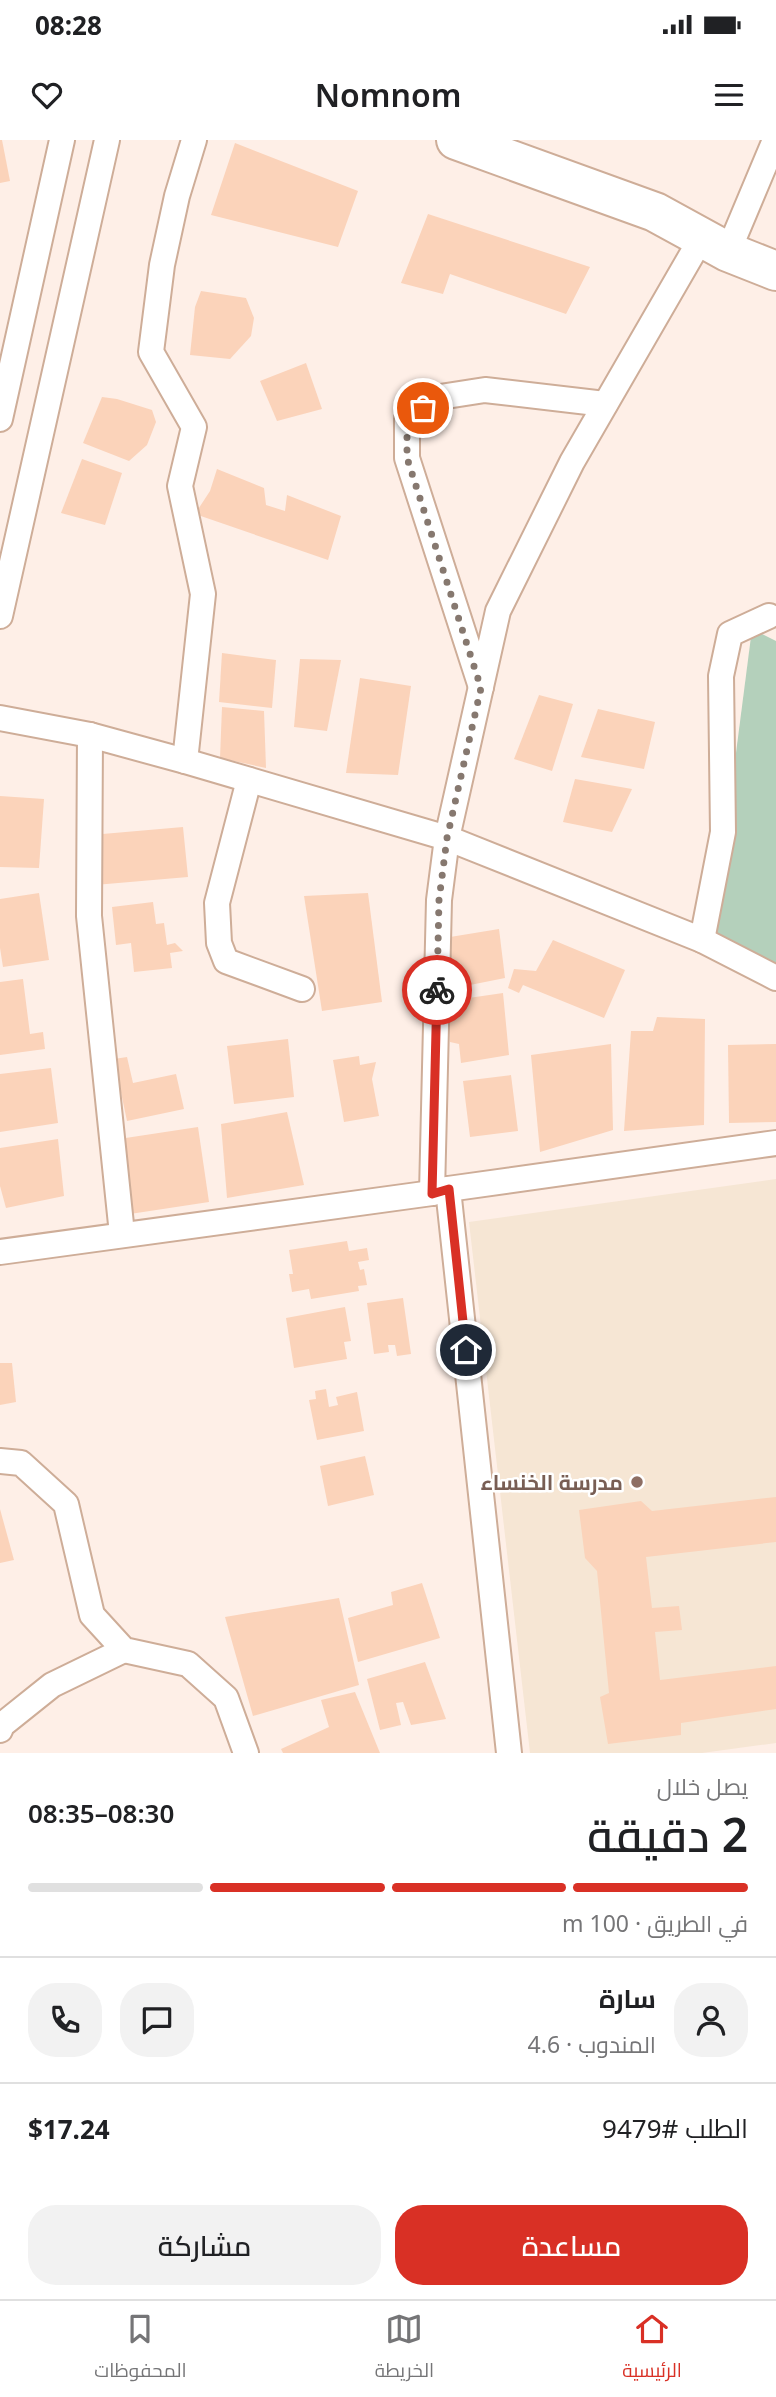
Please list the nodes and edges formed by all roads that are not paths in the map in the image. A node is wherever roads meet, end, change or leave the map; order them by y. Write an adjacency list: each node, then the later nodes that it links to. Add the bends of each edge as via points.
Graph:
1 (62, 140): 10 (street)
2 (107, 140): 11 (street)
3 (194, 140): 16 (street, via 162,265 150,352 194,427 180,486 203,593)
4 (456, 140): 6 (main road)
5 (775, 140): 6 (street)
6 (724, 239): 7 (main road); 8 (main road); 9 (street)
7 (776, 242)
8 (776, 271)
9 (605, 404): 13 (street, via 498,611); 13 (street, via 485,390 440,397 407,419 407,458)
10 (0, 419)
11 (0, 616)
12 (769, 616): 19 (street, via 730,634 722,676 723,832)
13 (481, 688): 18 (street)
14 (0, 718): 15 (street)
15 (90, 736): 16 (street); 24 (street, via 89,916)
16 (185, 761): 17 (street)
17 (249, 780): 18 (street); 21 (street, via 217,903 219,943 226,961)
18 (447, 838): 19 (street); 23 (street, via 439,900)
19 (702, 940): 20 (street)
20 (776, 978)
21 (302, 989)
22 (776, 1143): 23 (street)
23 (440, 1191): 24 (street); 30 (street)
24 (122, 1234): 25 (street)
25 (0, 1252)
26 (0, 1461): 27 (street, via 21,1463 66,1504 92,1615)
27 (124, 1650): 28 (street, via 52,1685); 29 (street, via 188,1664 226,1698)
28 (0, 1730)
29 (246, 1753)
30 (509, 1753)

